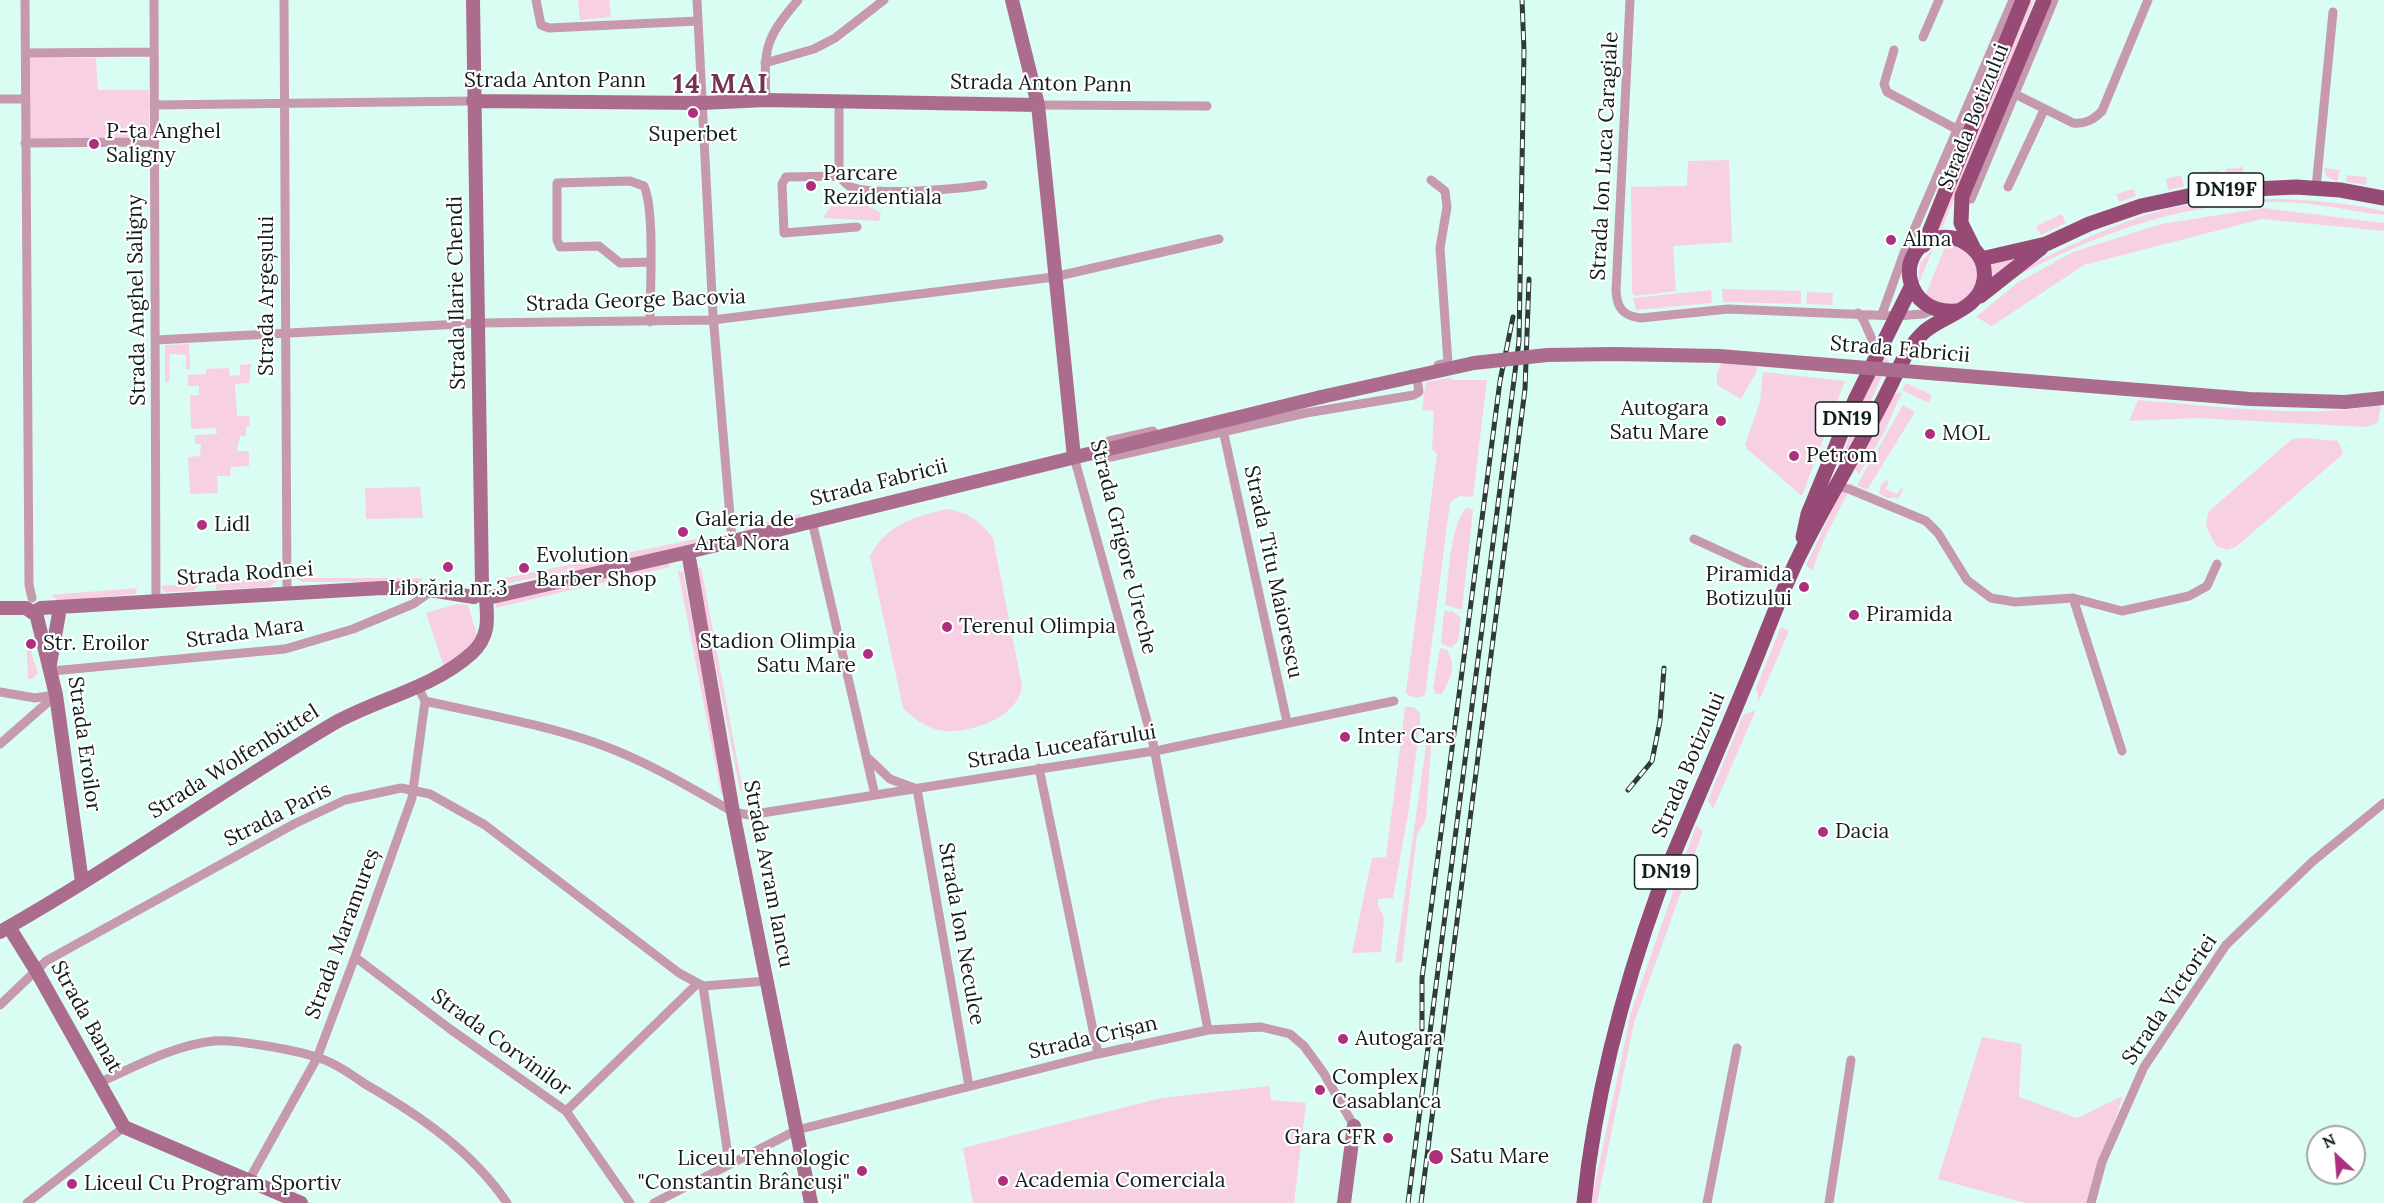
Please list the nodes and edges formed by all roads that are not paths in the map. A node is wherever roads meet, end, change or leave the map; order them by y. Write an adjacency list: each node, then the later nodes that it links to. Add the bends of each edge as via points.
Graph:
1 (25, 0): 21 (street)
2 (154, 0): 20 (street, Strada Anghel Saligny)
3 (284, 0): 30 (street, Strada Argeșului)
4 (473, 0): 27 (main road, Strada Ilarie Chendi)
5 (536, 0): 17 (street, via 538,19 549,28)
6 (697, 0): 17 (street)
7 (798, 0): 22 (street, via 767,41)
8 (884, 0): 22 (street, via 835,38 814,49)
9 (1012, 0): 32 (main road, Strada Grigore Ureche)
10 (1630, 0): 56 (street, Strada Ion Luca Caragiale, via 1617,291)
11 (1939, 0): 18 (street)
12 (2013, 0): 35 (street)
13 (2023, 0): 35 (main road, Strada Botizului / DN19)
14 (2148, 0): 34 (street, via 2102,111 2082,124)
15 (2050, 1): 23 (street, Strada Botizului); 49 (main road, Strada Botizului, via 1962,196 1961,223)
16 (2333, 12): 42 (street)
17 (698, 21): 29 (street)
18 (1923, 37)
19 (1894, 50): 35 (street, via 1884,84 1887,92)
20 (154, 52): 21 (street); 31 (street, Strada Anghel Saligny)
21 (26, 53): 25 (street)
22 (765, 63): 26 (street)
23 (2015, 94): 34 (street); 44 (street, Strada Botizului)
24 (0, 99): 25 (street)
25 (25, 99): 37 (street)
26 (766, 100): 28 (main road, Strada Anton Pann); 29 (main road, Strada Anton Pann)
27 (473, 101): 29 (main road, Strada Anton Pann); 30 (street, Strada Anton Pann); 61 (main road, Strada Ilarie Chendi)
28 (839, 101): 32 (main road, Strada Anton Pann); 38 (street)
29 (702, 103): 59 (street)
30 (285, 104): 31 (street, Strada Anton Pann); 62 (street, Strada Argeșului)
31 (154, 105): 36 (street, Strada Anghel Saligny)
32 (1038, 105): 33 (street, Strada Anton Pann); 51 (main road, Strada Grigore Ureche)
33 (1207, 106)
34 (2044, 110): 41 (street)
35 (1961, 132): 48 (main road, Strada Botizului / DN19); 58 (street, via 1904,253)
36 (154, 142): 37 (street); 63 (street, Strada Anghel Saligny)
37 (25, 143): 82 (street, via 29,585)
38 (839, 176): 40 (street, via 848,185 866,189 957,189); 45 (street, via 786,177 782,184 784,233)
39 (1431, 180): 65 (street, via 1445,191 1447,207 1440,248 1448,363)
40 (983, 185)
41 (2008, 187)
42 (2316, 188): 43 (main road, DN19F); 47 (main road, DN19F, via 2260,187 2168,198 2119,213)
43 (2384, 198)
44 (1971, 199)
45 (857, 227)
46 (1219, 239): 51 (street, Strada George Bacovia)
47 (2046, 244): 49 (main road, DN19F); 53 (main road, DN19F)
48 (1924, 245): 49 (main road, via 1940,238 1953,238); 52 (main road, Strada Botizului / DN19, via 1911,264)
49 (1978, 254): 53 (main road, Strada Botizului, via 1984,280)
50 (650, 262): 50 (street, via 649,199 644,186 630,181 557,183 560,247 599,246 620,263); 60 (street)
51 (1054, 277): 59 (street, Strada George Bacovia); 69 (main road, Strada Grigore Ureche)
52 (1911, 287): 54 (main road, via 1917,298); 58 (main road, Strada Botizului / DN19)
53 (1975, 300): 55 (main road, Strada Botizului / DN19)
54 (1934, 310): 55 (main road); 58 (street, Strada Fabricii)
55 (1956, 311): 70 (main road, Strada Botizului / DN19, via 1912,344 1862,443)
56 (1622, 312): 57 (street, Strada Fabricii, via 1641,318 1728,309)
57 (1858, 313): 58 (street, Strada Fabricii); 64 (street, Strada Fabricii)
58 (1889, 315): 64 (main road, Strada Botizului / DN19)
59 (713, 320): 60 (street, Strada George Bacovia); 73 (street)
60 (650, 322): 61 (street, Strada George Bacovia)
61 (480, 323): 62 (street, Strada George Bacovia); 79 (main road, Strada Ilarie Chendi)
62 (285, 333): 63 (street, Strada George Bacovia); 78 (street, Strada Argeșului)
63 (156, 340): 81 (street, Strada Anghel Saligny)
64 (1878, 353): 70 (main road, Strada Botizului / DN19)
65 (1408, 371): 67 (street, Strada Fabricii, via 1417,378 1419,392 1414,395); 68 (street, Strada Fabricii, via 1109,441)
66 (2384, 398): 68 (main road, Strada Fabricii, bridge, via 2345,402 2250,399 1719,356 1547,355 1474,363)
67 (1223, 430): 68 (street, Strada Fabricii, via 1112,456); 91 (street, Strada Titu Maiorescu)
68 (1092, 454): 69 (main road, Strada Fabricii)
69 (1074, 457): 71 (main road, Strada Fabricii); 93 (street, Strada Grigore Ureche)
70 (1829, 483): 76 (main road, Strada Botizului / DN19); 80 (street, via 1926,521 1938,533 1967,580 1991,598 2016,602)
71 (812, 521): 73 (main road, Strada Fabricii); 95 (street)
72 (1694, 539): 76 (street)
73 (732, 540): 74 (main road, Strada Fabricii)
74 (688, 552): 79 (main road, Strada Fabricii); 101 (main road, Strada Avram Iancu)
75 (2217, 564): 80 (street, via 2207,586 2189,596 2150,606 2122,611)
76 (1788, 582): 129 (main road, Strada Botizului / DN19, via 1642,936 1611,1050)
77 (433, 590): 78 (main road, Strada Rodnei); 79 (main road, Strada Rodnei); 85 (street, Strada Mara, via 413,604 353,629 285,649)
78 (287, 592): 81 (main road, Strada Rodnei)
79 (484, 594): 86 (main road, Strada Wolfenbüttel, via 487,629 481,642 470,654)
80 (2073, 598): 94 (street)
81 (156, 601): 84 (main road, Strada Rodnei)
82 (34, 607): 83 (main road, Strada Rodnei); 84 (main road, Strada Rodnei); 85 (main road, Strada Eroilor)
83 (0, 608)
84 (60, 608): 85 (main road)
85 (51, 668): 88 (main road, Strada Eroilor)
86 (418, 687): 89 (street); 102 (main road, Strada Wolfenbüttel, via 334,724)
87 (0, 692): 88 (street, via 35,698)
88 (56, 695): 92 (street); 102 (main road, Strada Eroilor)
89 (425, 701): 98 (street, Strada Maramureș); 101 (street, via 598,744 634,758)
90 (1394, 701): 91 (street, Strada Luceafărului)
91 (1287, 722): 93 (street, Strada Luceafărului)
92 (0, 744)
93 (1154, 751): 96 (street, Strada Luceafărului); 109 (street, Strada Grigore Ureche)
94 (2122, 751)
95 (869, 759): 97 (street, via 890,779); 99 (street)
96 (1039, 768): 97 (street, Strada Luceafărului); 111 (street)
97 (917, 789): 99 (street, Strada Luceafărului); 115 (street, Strada Ion Neculce)
98 (414, 790): 104 (street, Strada Maramureș); 105 (street, Strada Paris, via 380,791 320,810 46,962); 107 (street, Strada Paris, via 450,804 485,825)
99 (875, 795): 101 (street, Strada Luceafărului, via 749,815)
100 (2384, 803): 132 (street, Strada Victoriei, via 2312,862 2226,945 2144,1067 2102,1162)
101 (734, 812): 106 (main road, Strada Avram Iancu)
102 (82, 882): 103 (main road, Strada Wolfenbüttel)
103 (4, 930): 105 (main road, Strada Banat)
104 (355, 957): 112 (street, Strada Maramureș); 116 (street, Strada Corvinilor)
105 (37, 972): 108 (street, Strada Paris); 114 (main road, Strada Banat)
106 (767, 981): 107 (street); 119 (main road, Strada Avram Iancu)
107 (700, 985): 116 (street); 120 (street)
108 (0, 1005)
109 (1208, 1030): 111 (street, Strada Crișan); 117 (street, Strada Crișan, via 1260,1027 1290,1034 1323,1072)
110 (1737, 1048): 130 (street)
111 (1098, 1054): 115 (street, Strada Crișan)
112 (317, 1058): 114 (street, via 217,1041 195,1044); 121 (street, Strada Maramureș); 124 (street, via 371,1087 437,1132 478,1166)
113 (1851, 1060): 131 (street)
114 (98, 1083): 118 (main road, Strada Banat)
115 (969, 1086): 119 (street, Strada Crișan)
116 (566, 1111): 125 (street, Strada Corvinilor)
117 (1354, 1126): 128 (main road)
118 (124, 1127): 121 (main road); 122 (street)
119 (797, 1130): 120 (street, Strada Crișan); 127 (main road, Strada Avram Iancu)
120 (729, 1162): 126 (street, Strada Crișan)
121 (249, 1180): 123 (main road)
122 (27, 1203)
123 (300, 1203)
124 (507, 1203)
125 (630, 1203)
126 (654, 1203)
127 (811, 1203)
128 (1344, 1203)
129 (1584, 1203)
130 (1707, 1203)
131 (1829, 1203)
132 (2091, 1203)

